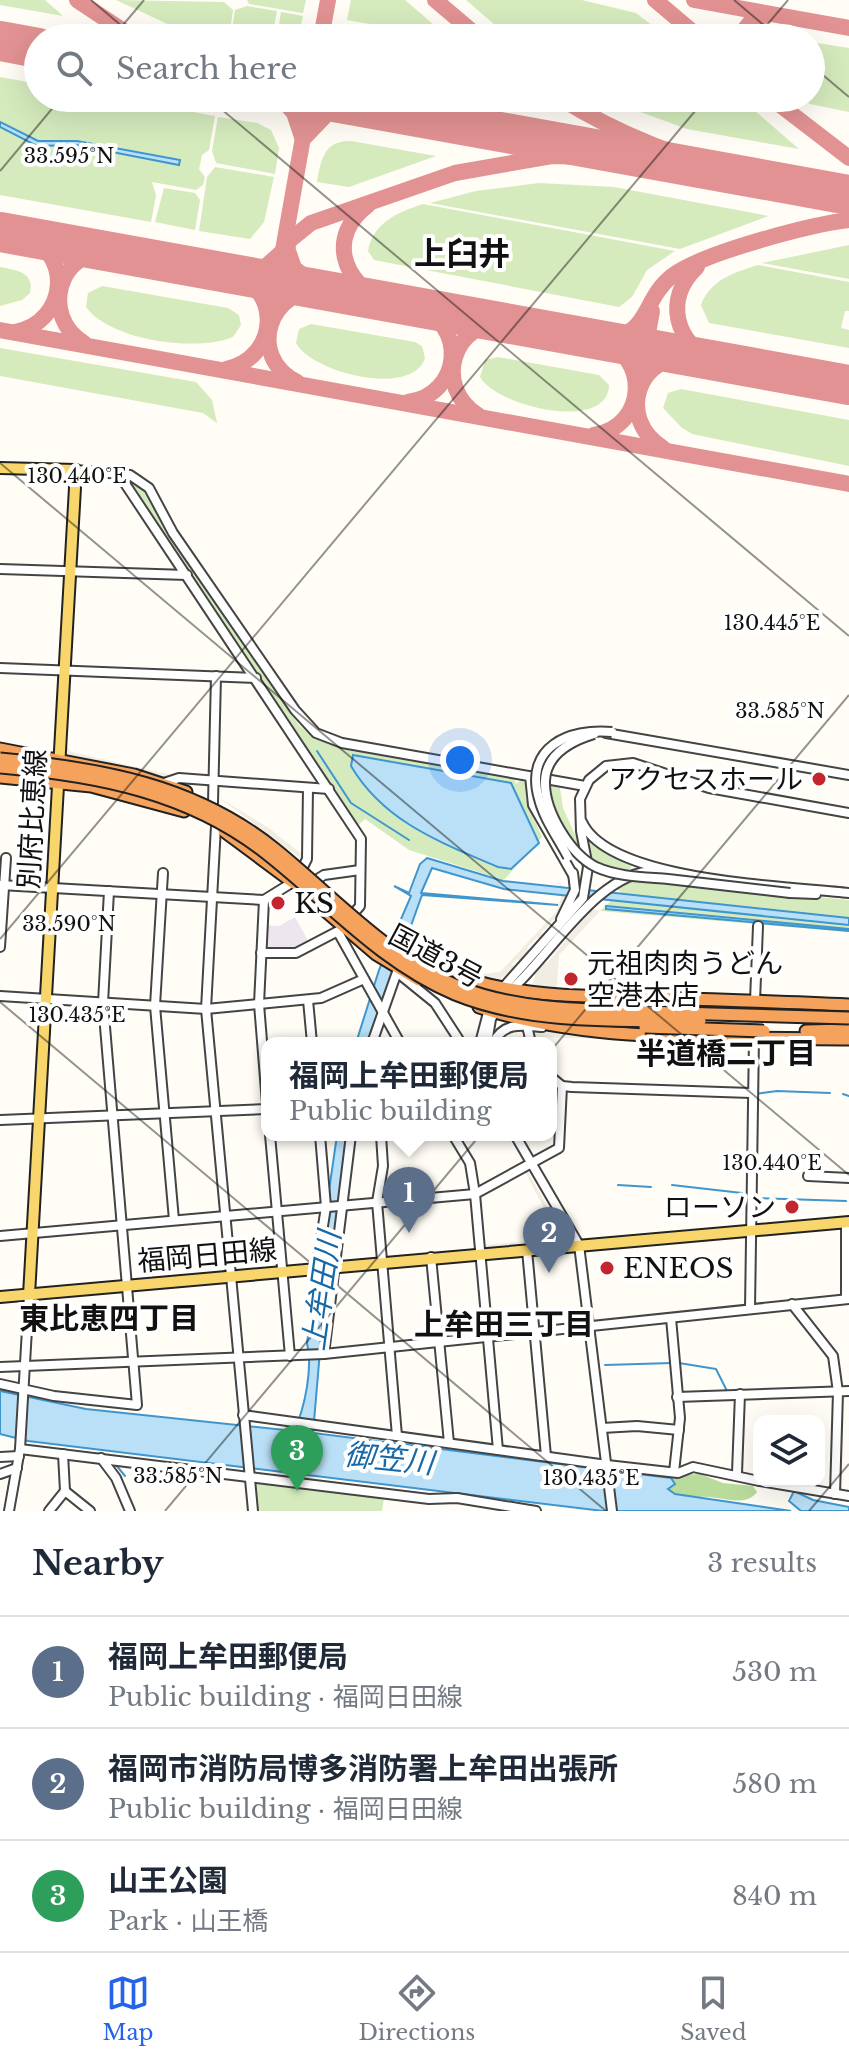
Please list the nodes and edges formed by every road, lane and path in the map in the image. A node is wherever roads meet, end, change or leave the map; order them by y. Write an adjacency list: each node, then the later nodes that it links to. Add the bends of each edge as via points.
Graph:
1 (0, 468): 2 (main road)
2 (76, 470): 3 (street); 5 (main road, 別府比恵線)
3 (119, 473): 6 (street); 17 (street, via 134,477 154,494 181,545 316,733 342,743)
4 (0, 569): 5 (street)
5 (70, 571): 6 (street); 8 (main road, 別府比恵線)
6 (187, 575): 10 (street)
7 (0, 668): 8 (street)
8 (64, 671): 9 (street); 14 (main road, 別府比恵線)
9 (216, 676): 10 (street); 19 (street)
10 (256, 678): 24 (street)
11 (612, 732): 16 (street); 34 (street, bridge, via 571,734 552,745 541,761 539,800); 41 (street, bridge, via 564,746 547,770 549,802 569,843 583,858 629,876)
12 (0, 749): 14 (highway, 国道3号)
13 (0, 759): 64 (highway, bridge, via 125,776 185,795 261,838 380,940 433,974 506,1001)
14 (59, 759): 20 (main road, 別府比恵線); 21 (highway, 国道3号)
15 (0, 767): 64 (highway, bridge, via 122,784 182,803 256,845 386,955 429,982 506,1008)
16 (849, 775)
17 (530, 776): 22 (street); 34 (street, via 533,805)
18 (0, 777): 20 (highway, 国道3号)
19 (215, 781): 21 (street, via 179,778); 23 (street); 25 (street)
20 (58, 782): 28 (highway, 国道3号, via 156,802); 38 (main road, 別府比恵線)
21 (164, 783): 25 (highway, 国道3号)
22 (585, 786): 26 (street); 27 (street, via 606,766 633,763 709,788)
23 (308, 788): 24 (street); 30 (street)
24 (329, 789): 31 (street, via 361,839)
25 (213, 803): 30 (highway, 国道3号)
26 (580, 813): 32 (street, via 586,830 606,849); 46 (street, via 587,885 580,903)
27 (849, 813)
28 (216, 826): 36 (highway, 国道3号); 42 (street)
29 (6, 858): 37 (street)
30 (303, 867): 35 (highway, 国道3号)
31 (360, 870): 35 (street); 44 (street, via 360,906)
32 (674, 872): 41 (street); 52 (street, via 620,879)
33 (163, 873): 40 (street)
34 (573, 875): 46 (street, via 571,903)
35 (316, 880): 44 (highway, 国道3号)
36 (293, 882): 43 (street); 47 (highway, 国道3号)
37 (2, 885): 38 (street); 48 (street)
38 (52, 888): 39 (street); 55 (main road, 別府比恵線)
39 (109, 891): 40 (street); 58 (street)
40 (162, 894): 42 (street); 60 (street)
41 (849, 894)
42 (213, 897): 43 (street); 62 (street)
43 (264, 900): 49 (street)
44 (354, 913): 52 (highway, 国道3号, bridge, via 445,972)
45 (758, 926): 57 (street)
46 (556, 928): 52 (street)
47 (340, 929): 49 (street, via 296,953); 50 (highway, 国道3号); 51 (street)
48 (0, 947)
49 (261, 953): 59 (street)
50 (396, 971): 63 (street); 65 (highway, 国道3号); 76 (street, via 435,1003)
51 (364, 979): 56 (street, via 333,995); 63 (street)
52 (505, 991): 54 (highway, 国道3号); 65 (street)
53 (0, 996): 55 (street)
54 (550, 997): 57 (highway, 国道3号); 64 (highway)
55 (46, 999): 58 (street); 90 (main road, 別府比恵線)
56 (308, 1000): 59 (street); 73 (street)
57 (755, 1001): 61 (highway, 国道3号)
58 (103, 1003): 60 (street); 89 (street)
59 (259, 1004): 62 (street); 72 (street)
60 (155, 1006): 62 (street); 88 (street)
61 (849, 1008): 64 (highway)
62 (206, 1009): 87 (street)
63 (381, 1009): 74 (street); 75 (street)
64 (585, 1010): 66 (highway, bridge)
65 (491, 1011): 69 (highway, 国道3号); 77 (street); 78 (street)
66 (630, 1016): 67 (highway, bridge); 71 (highway, bridge)
67 (849, 1018)
68 (527, 1026): 69 (street); 79 (street, via 507,1028); 80 (street)
69 (570, 1027): 70 (highway, 国道3号)
70 (613, 1028): 71 (highway, bridge); 81 (highway, 国道3号)
71 (849, 1028)
72 (262, 1037)
73 (311, 1037)
74 (374, 1037)
75 (397, 1037)
76 (457, 1037)
77 (482, 1037)
78 (490, 1037)
79 (497, 1037)
80 (530, 1037)
81 (754, 1037): 82 (highway, 国道3号); 85 (street)
82 (849, 1039)
83 (557, 1082): 84 (street)
84 (562, 1086): 85 (street); 98 (street, via 559,1148)
85 (751, 1093): 110 (street)
86 (261, 1107): 87 (street)
87 (216, 1112): 88 (street); 106 (street)
88 (164, 1114): 89 (street); 107 (street)
89 (111, 1116): 90 (street); 109 (street)
90 (39, 1119): 91 (street); 111 (main road, 別府比恵線)
91 (0, 1120)
92 (270, 1141): 105 (street)
93 (321, 1141): 104 (street)
94 (350, 1141): 103 (street)
95 (381, 1141): 102 (street)
96 (457, 1141): 101 (street, via 470,1163)
97 (518, 1141): 98 (street)
98 (531, 1163): 101 (street); 113 (street)
99 (808, 1176): 100 (street)
100 (849, 1178)
101 (475, 1194): 102 (street); 115 (street)
102 (377, 1202): 103 (street); 117 (street)
103 (342, 1205): 104 (street); 118 (street)
104 (328, 1206): 105 (street); 118 (street)
105 (276, 1211): 106 (street); 119 (street)
106 (225, 1216): 107 (street); 120 (street)
107 (174, 1220): 109 (street)
108 (848, 1222): 110 (main road, 福岡日田線); 124 (street)
109 (122, 1225): 111 (street); 121 (street)
110 (749, 1230): 113 (main road, 福岡日田線); 126 (street)
111 (32, 1234): 112 (street); 122 (main road, 別府比恵線)
112 (0, 1236)
113 (579, 1245): 114 (main road, 福岡日田線); 128 (street)
114 (527, 1250): 115 (main road, 福岡日田線); 129 (street)
115 (480, 1254): 116 (main road, 福岡日田線); 130 (street)
116 (431, 1257): 117 (main road, 福岡日田線); 131 (street)
117 (381, 1263): 118 (main road, 福岡日田線); 132 (street)
118 (325, 1269): 119 (main road, 福岡日田線); 133 (street)
119 (282, 1272): 120 (main road, 福岡日田線); 134 (street)
120 (230, 1277): 121 (main road, 福岡日田線); 135 (street)
121 (127, 1286): 122 (main road, 福岡日田線); 136 (street)
122 (29, 1295): 123 (main road, 福岡日田線); 137 (street)
123 (0, 1297)
124 (848, 1299): 125 (street)
125 (792, 1304): 126 (street); 142 (street, via 833,1356)
126 (750, 1309): 127 (street)
127 (671, 1318): 128 (street); 144 (street)
128 (590, 1328): 129 (street); 146 (street)
129 (537, 1332): 130 (street); 153 (street)
130 (487, 1337): 131 (street); 151 (street)
131 (438, 1342): 132 (street); 149 (street)
132 (389, 1348): 133 (street); 148 (street)
133 (323, 1354): 134 (street)
134 (290, 1356): 135 (street)
135 (238, 1359): 136 (street); 145 (street)
136 (133, 1363): 137 (street); 140 (street, via 137,1405)
137 (24, 1366): 138 (street); 140 (street)
138 (0, 1367)
139 (0, 1384): 140 (street)
140 (22, 1390): 150 (street)
141 (849, 1391): 142 (street)
142 (838, 1392): 143 (street); 165 (street)
143 (740, 1394): 144 (street); 159 (street)
144 (677, 1397): 147 (street)
145 (244, 1417): 148 (street); 161 (street)
146 (602, 1428): 147 (street); 156 (street)
147 (679, 1430): 158 (street)
148 (397, 1436): 149 (street)
149 (449, 1443): 151 (street)
150 (19, 1450): 152 (street); 154 (street); 157 (street)
151 (498, 1450): 153 (street)
152 (63, 1454): 155 (street); 164 (street)
153 (546, 1456): 156 (street)
154 (0, 1457)
155 (101, 1458): 161 (street); 171 (street, via 124,1491)
156 (607, 1465): 158 (street); 174 (street)
157 (17, 1468): 160 (street); 168 (street)
158 (674, 1472): 159 (street, via 693,1467)
159 (737, 1473): 162 (street)
160 (0, 1474)
161 (250, 1474): 167 (street); 172 (street)
162 (753, 1479)
163 (795, 1487): 165 (street)
164 (65, 1491): 169 (street); 170 (street)
165 (835, 1494): 166 (street)
166 (849, 1496)
167 (496, 1508): 173 (street)
168 (9, 1511)
169 (49, 1511)
170 (90, 1511)
171 (130, 1511)
172 (253, 1511)
173 (536, 1511)
174 (612, 1511)

